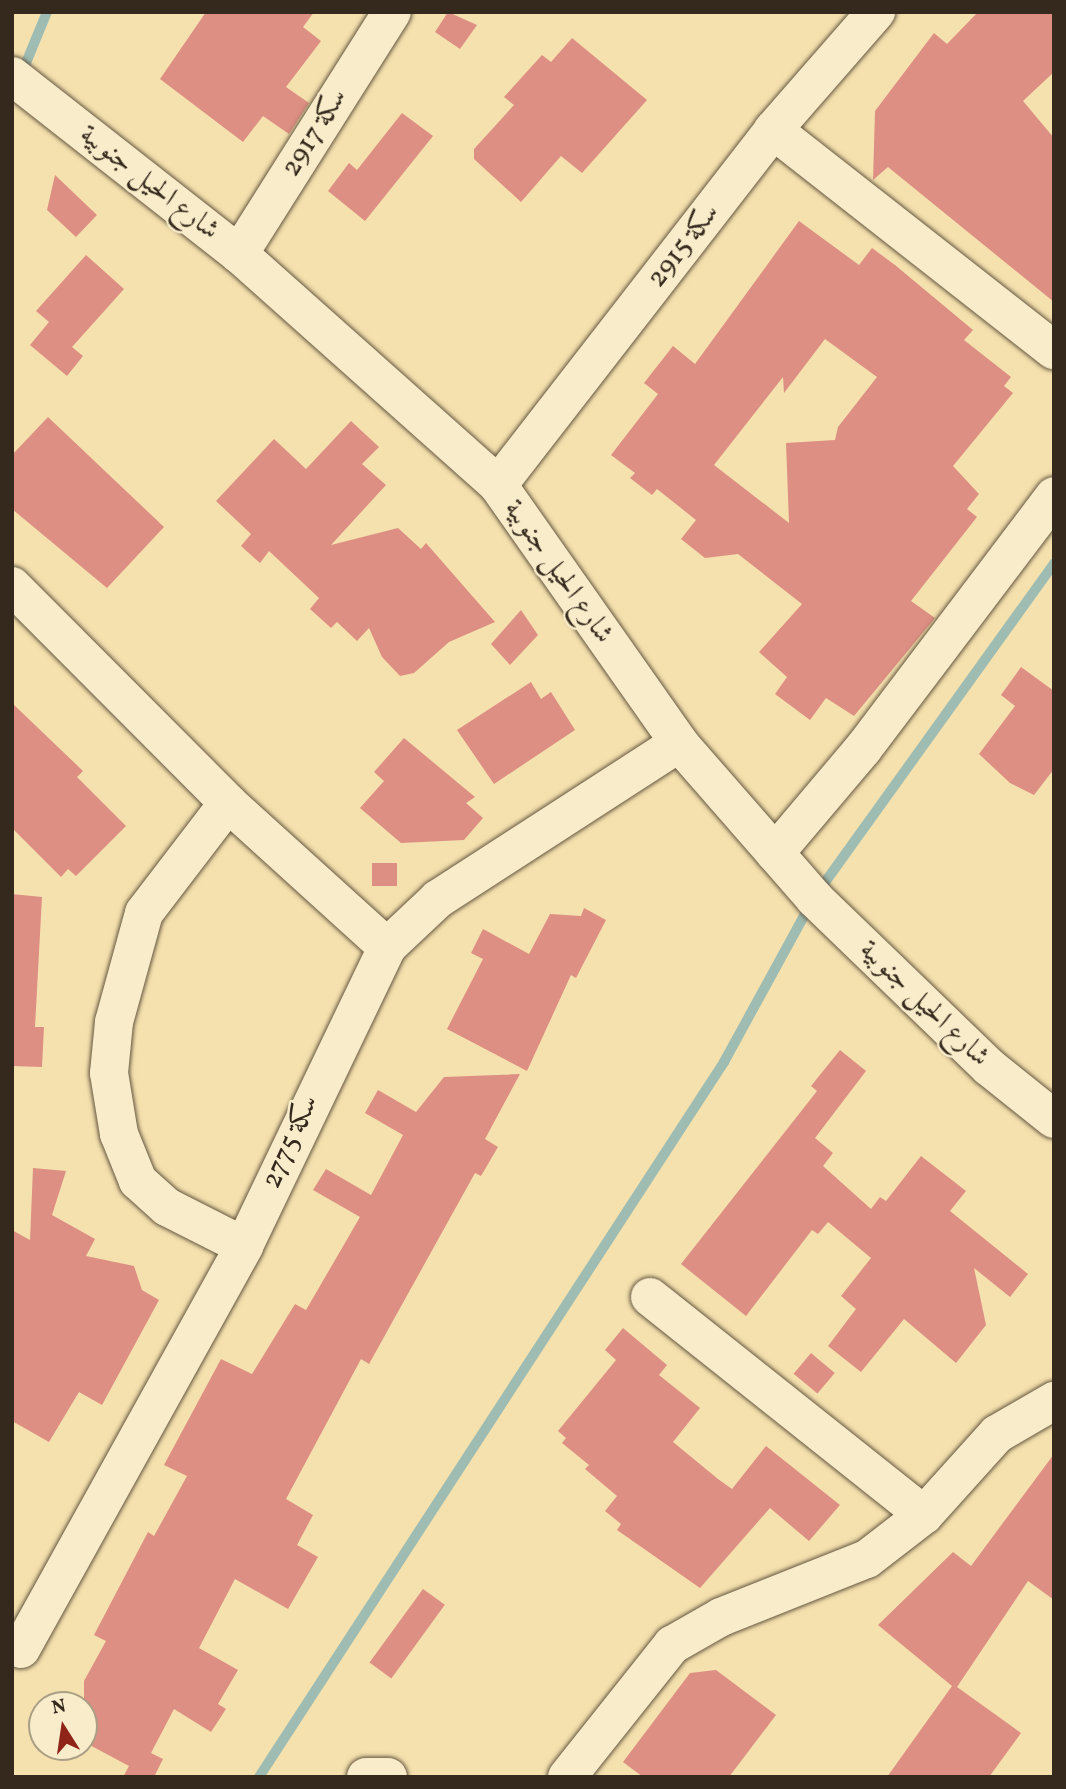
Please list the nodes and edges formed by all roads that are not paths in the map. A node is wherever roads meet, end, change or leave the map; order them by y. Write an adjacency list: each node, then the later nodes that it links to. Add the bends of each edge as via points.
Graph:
1 (392, 12): 5 (street, سكة 2917)
2 (876, 12): 4 (street, سكة 2915)
3 (12, 76): 5 (street, شارع الحيل جنوبية)
4 (774, 130): 6 (street); 7 (street, سكة 2915)
5 (239, 254): 7 (street, شارع الحيل جنوبية)
6 (1054, 351)
7 (498, 485): 10 (street, شارع الحيل جنوبية)
8 (1054, 496): 12 (street, via 863,749)
9 (12, 586): 11 (street)
10 (679, 743): 12 (street, شارع الحيل جنوبية); 13 (street, سكة 2775, via 438,899)
11 (228, 803): 13 (street); 15 (street, via 144,913 114,1022 109,1073 119,1134 138,1181 167,1207)
12 (775, 853): 14 (street, شارع الحيل جنوبية, via 989,1067)
13 (387, 947): 15 (street, سكة 2775)
14 (1054, 1119)
15 (244, 1246): 19 (street, سكة 2775)
16 (650, 1297): 18 (street)
17 (1054, 1401): 18 (street, via 997,1434)
18 (924, 1515): 20 (street, via 867,1559 721,1617 672,1645)
19 (21, 1648)
20 (576, 1774)
21 (366, 1777): 22 (street)
22 (388, 1777)

